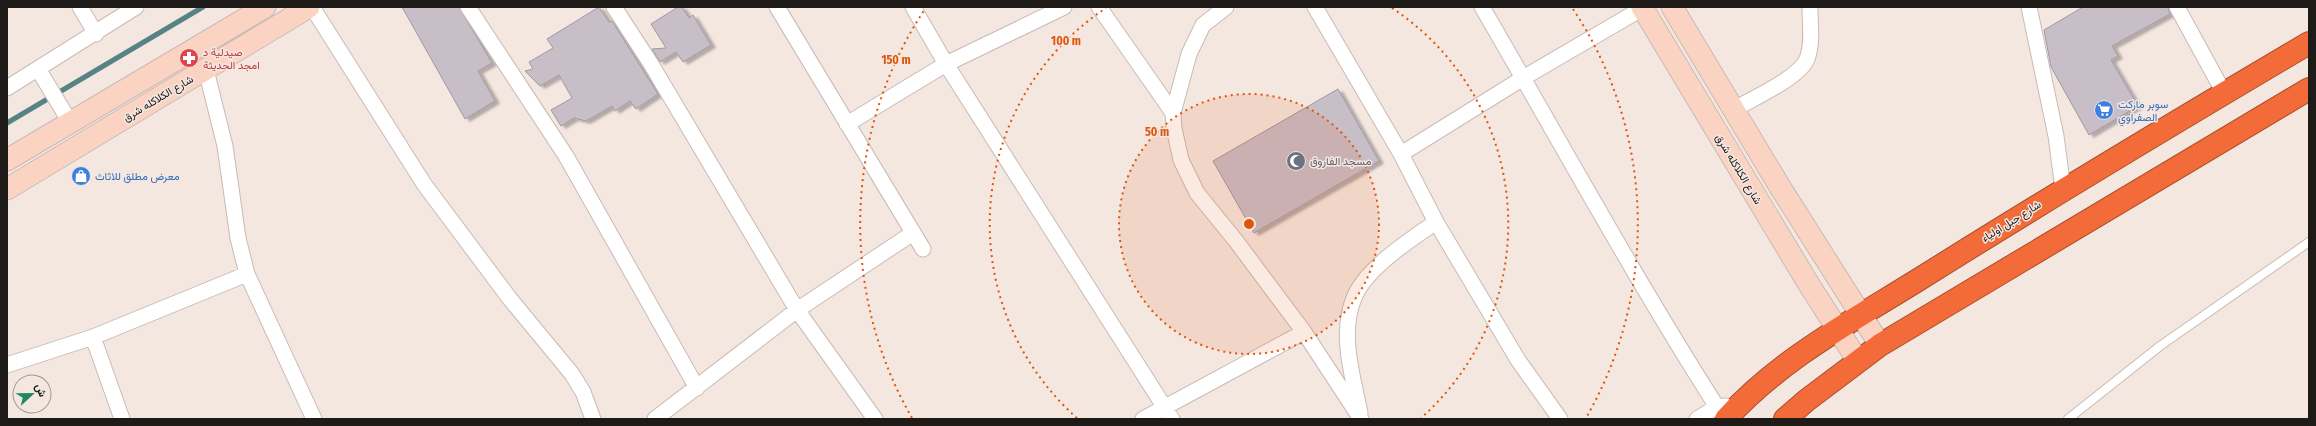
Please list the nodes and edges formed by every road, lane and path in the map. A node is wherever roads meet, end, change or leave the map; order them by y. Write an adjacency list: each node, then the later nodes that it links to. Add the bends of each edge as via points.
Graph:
1 (80, 7): 19 (street)
2 (136, 7): 19 (street)
3 (265, 7): 30 (street)
4 (311, 7): 23 (street, شارع الكلاكله شرق); 54 (street, via 424,184 510,299 572,374 583,392)
5 (468, 7): 49 (street, via 566,156)
6 (614, 7): 41 (street, via 651,64)
7 (776, 7): 31 (street)
8 (913, 7): 21 (street)
9 (1064, 7): 21 (street)
10 (1099, 7): 29 (street)
11 (1226, 7): 29 (street, via 1203,26 1189,54)
12 (1315, 7): 32 (street)
13 (1482, 7): 24 (street)
14 (1642, 7): 24 (street); 43 (street, شارع الكلاكله شرق, via 1804,276)
15 (1672, 7): 28 (street)
16 (1810, 7): 28 (street, via 1810,48 1807,60 1799,71)
17 (2029, 7): 35 (street, via 2056,136)
18 (2177, 7): 27 (street)
19 (96, 34): 22 (street)
20 (2309, 43): 27 (highway, شارع جبل اولياء)
21 (946, 64): 31 (street); 51 (street)
22 (38, 69): 25 (street); 30 (street)
23 (206, 70): 34 (street, شارع الكلاكله شرق); 40 (street, via 224,146 238,238)
24 (1523, 78): 32 (street); 50 (street, via 1656,312)
25 (7, 88)
26 (2309, 89): 46 (highway)
27 (2224, 93): 35 (highway, شارع جبل اولياء)
28 (1735, 109): 42 (street, via 1780,187)
29 (1173, 113): 44 (street, via 1181,160 1197,193)
30 (70, 122): 33 (street)
31 (847, 124): 37 (street)
32 (1401, 154): 36 (street)
33 (7, 160)
34 (7, 189)
35 (2063, 189): 42 (highway, شارع جبل اولياء)
36 (1436, 222): 58 (street, via 1375,268 1354,297 1348,319 1348,353); 59 (street, via 1518,360)
37 (913, 233): 39 (street); 41 (street)
38 (2309, 242): 62 (lane, via 2160,346)
39 (923, 249)
40 (247, 274): 45 (street); 53 (street)
41 (797, 310): 49 (street); 56 (street)
42 (1861, 315): 43 (highway, شارع جبل اولياء); 46 (street)
43 (1839, 329): 47 (street, شارع الكلاكله شرق); 50 (highway, شارع جبل اولياء)
44 (1304, 332): 51 (street); 58 (street)
45 (93, 337): 48 (street); 52 (street)
46 (1880, 345): 47 (highway)
47 (1858, 361): 61 (highway)
48 (7, 366)
49 (697, 388): 55 (street)
50 (1727, 410): 60 (street)
51 (1169, 413): 57 (street)
52 (122, 419)
53 (314, 419)
54 (593, 419)
55 (655, 419)
56 (875, 419)
57 (1143, 419)
58 (1361, 419)
59 (1560, 419)
60 (1697, 419)
61 (1785, 419)
62 (2068, 419)

